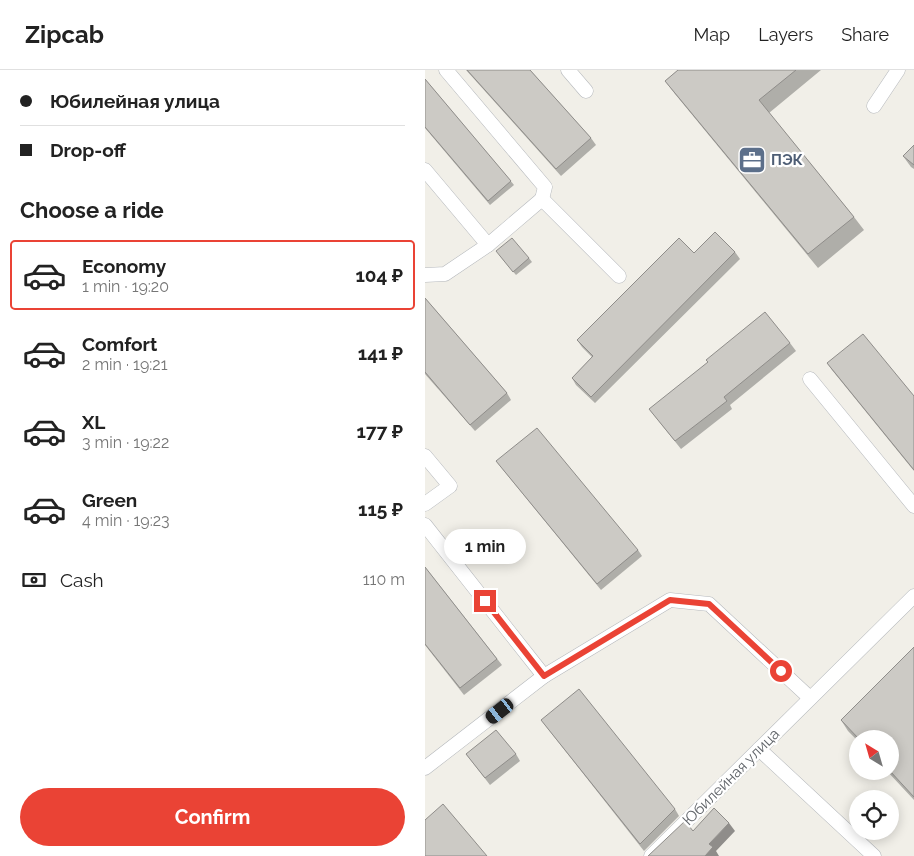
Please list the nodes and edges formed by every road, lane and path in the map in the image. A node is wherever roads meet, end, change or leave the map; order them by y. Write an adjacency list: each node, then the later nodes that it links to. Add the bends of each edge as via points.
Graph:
1 (447, 70): 7 (lane, via 545,187)
2 (568, 70): 4 (lane)
3 (897, 70): 5 (lane)
4 (586, 91)
5 (873, 106)
6 (425, 170): 8 (lane)
7 (542, 199): 8 (lane); 10 (lane)
8 (488, 245): 9 (lane, via 445,274)
9 (425, 275)
10 (619, 276)
11 (810, 379): 14 (lane)
12 (425, 456): 13 (lane, via 450,486)
13 (425, 504)
14 (914, 506)
15 (425, 525): 17 (lane)
16 (914, 596): 18 (lane, Юбилейная улица)
17 (544, 676): 18 (lane, via 670,600 709,604); 20 (lane)
18 (810, 698): 19 (lane, Юбилейная улица)
19 (759, 749): 21 (lane, Юбилейная улица); 22 (lane)
20 (425, 768)
21 (651, 856)
22 (874, 856)

